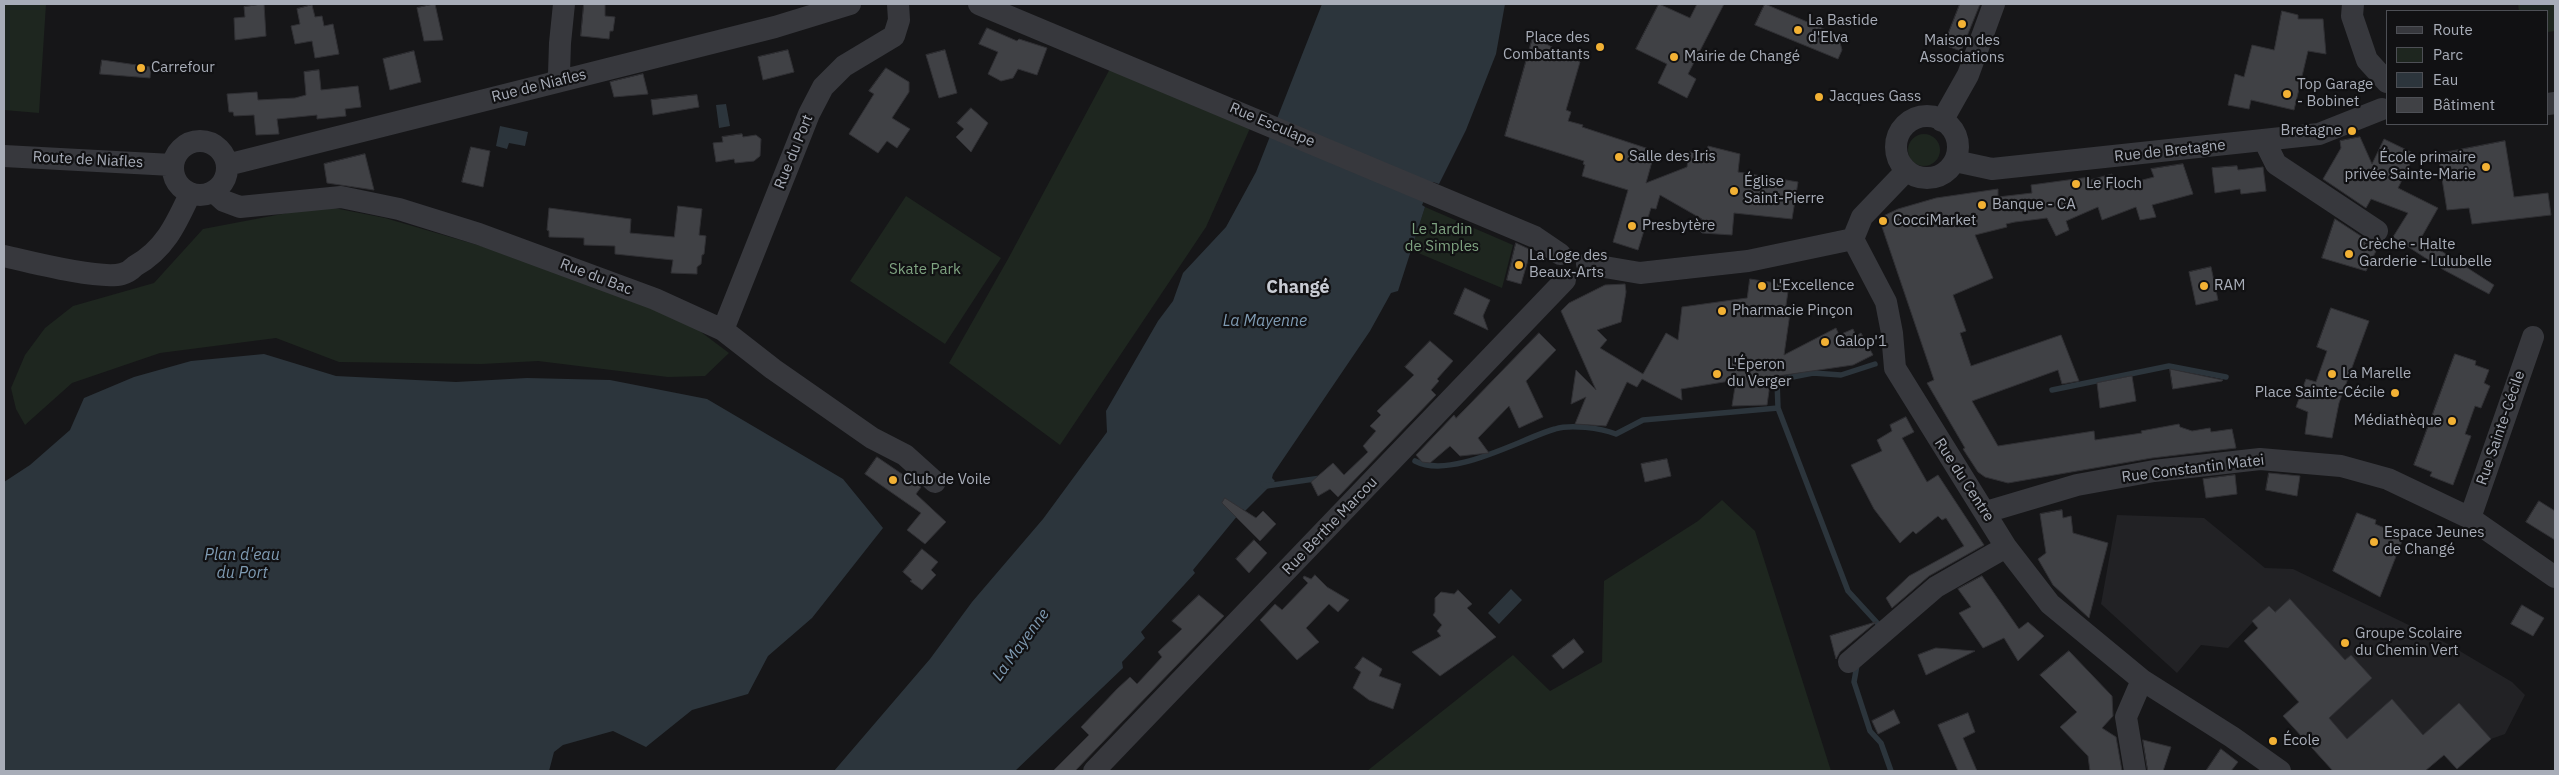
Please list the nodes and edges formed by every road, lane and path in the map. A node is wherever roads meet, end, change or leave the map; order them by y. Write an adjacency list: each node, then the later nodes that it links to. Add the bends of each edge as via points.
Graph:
1 (564, 4): 7 (street)
2 (850, 4): 7 (street, Rue de Niafles, via 775,27)
3 (898, 4): 26 (street, Rue du Port, via 899,20 894,36 844,66 823,86)
4 (980, 4): 22 (street, Rue Esculape, via 1535,237)
5 (1994, 4): 11 (street, via 1968,75)
6 (2353, 4): 8 (street, via 2352,16 2367,60)
7 (556, 81): 16 (street, Rue de Niafles)
8 (2386, 81)
9 (2386, 83): 10 (street, via 2379,92)
10 (2385, 112): 12 (street, Rue de Bretagne, via 2319,134)
11 (1942, 121): 14 (street, via 1955,134); 17 (street, via 1933,117 1913,120 1899,133 1896,153)
12 (2265, 142): 14 (street, Rue de Bretagne, via 1992,169); 20 (street, via 2276,164)
13 (4, 156): 15 (street, Route de Niafles)
14 (1955, 161): 17 (street, via 1942,175 1933,178 1923,178)
15 (172, 165): 16 (street, via 180,149 195,141 204,141 220,149); 19 (street, via 176,182)
16 (228, 166): 18 (street, via 225,180)
17 (1906, 170): 21 (street, via 1862,217)
18 (214, 192): 19 (street, via 198,196); 26 (street, Rue du Bac, via 224,201 240,207 341,197 399,209 570,266)
19 (190, 194): 23 (street, via 164,242 151,257 122,274 94,274)
20 (2377, 231)
21 (1853, 239): 24 (street, via 1748,261 1640,273); 29 (street, Rue du Centre, via 1886,302 1895,368 1933,433)
22 (1560, 254): 24 (street, via 1568,250 1578,252); 25 (street, via 1555,269)
23 (4, 256)
24 (1587, 264): 25 (street, via 1579,280)
25 (1565, 280): 35 (street, Rue Berthe Marcou)
26 (723, 330): 28 (street, Rue du Bac, via 872,438 905,455)
27 (2533, 337): 30 (street, Rue Sainte-Cécile)
28 (935, 482)
29 (1986, 512): 30 (street, Rue Constantin Matei, via 2077,485 2154,471 2260,459 2341,466 2388,479); 31 (street, Rue du Centre)
30 (2470, 518): 32 (street, Rue Constantin Matei)
31 (2006, 547): 33 (street, via 1936,587); 34 (street, Rue du Centre, via 2050,604)
32 (2555, 577)
33 (1849, 662)
34 (2142, 680): 36 (street, via 2126,717); 37 (street, Rue du Centre, via 2232,736)
35 (1094, 771)
36 (2135, 771)
37 (2280, 771)

